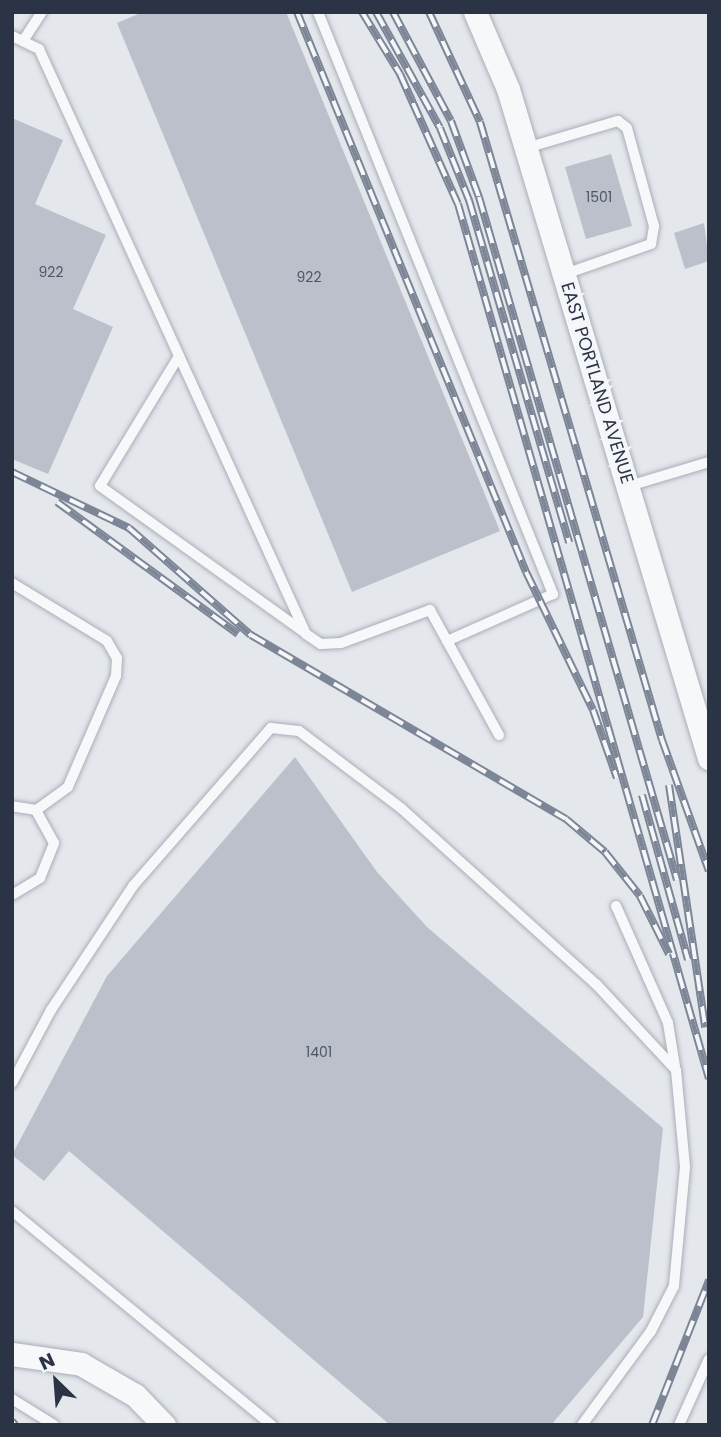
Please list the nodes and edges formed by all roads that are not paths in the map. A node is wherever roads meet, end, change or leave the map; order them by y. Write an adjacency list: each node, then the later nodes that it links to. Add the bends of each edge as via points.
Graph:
1 (42, 12): 5 (lane)
2 (318, 12): 13 (lane, via 554,594)
3 (475, 12): 6 (street, EAST PORTLAND AVENUE)
4 (12, 36): 5 (lane)
5 (23, 41): 8 (lane, via 39,49)
6 (526, 148): 7 (street, EAST PORTLAND AVENUE); 7 (lane, via 618,121 627,128 654,226 652,244)
7 (565, 274): 10 (street, EAST PORTLAND AVENUE)
8 (179, 356): 12 (lane); 12 (lane, via 100,486)
9 (709, 462): 10 (lane)
10 (628, 487): 14 (street, EAST PORTLAND AVENUE)
11 (12, 583): 18 (lane, via 107,641 117,658 116,676 68,786)
12 (306, 634): 13 (lane, via 321,644 341,643 430,610)
13 (447, 641): 15 (lane)
14 (702, 712): 16 (street, EAST PORTLAND AVENUE)
15 (499, 735)
16 (709, 758)
17 (12, 806): 18 (lane)
18 (36, 810): 19 (lane, via 54,842 40,878)
19 (12, 895)
20 (617, 906): 21 (lane, via 668,1024)
21 (676, 1070): 22 (lane, via 596,984 402,808 299,731 271,728 133,886 51,1010); 30 (lane, via 685,1167 674,1286 651,1331)
22 (12, 1083)
23 (12, 1211): 29 (lane)
24 (12, 1354): 28 (street, via 81,1364 135,1395)
25 (709, 1359): 31 (lane)
26 (12, 1399): 27 (lane)
27 (54, 1425)
28 (164, 1425)
29 (272, 1425)
30 (582, 1425)
31 (678, 1425)

